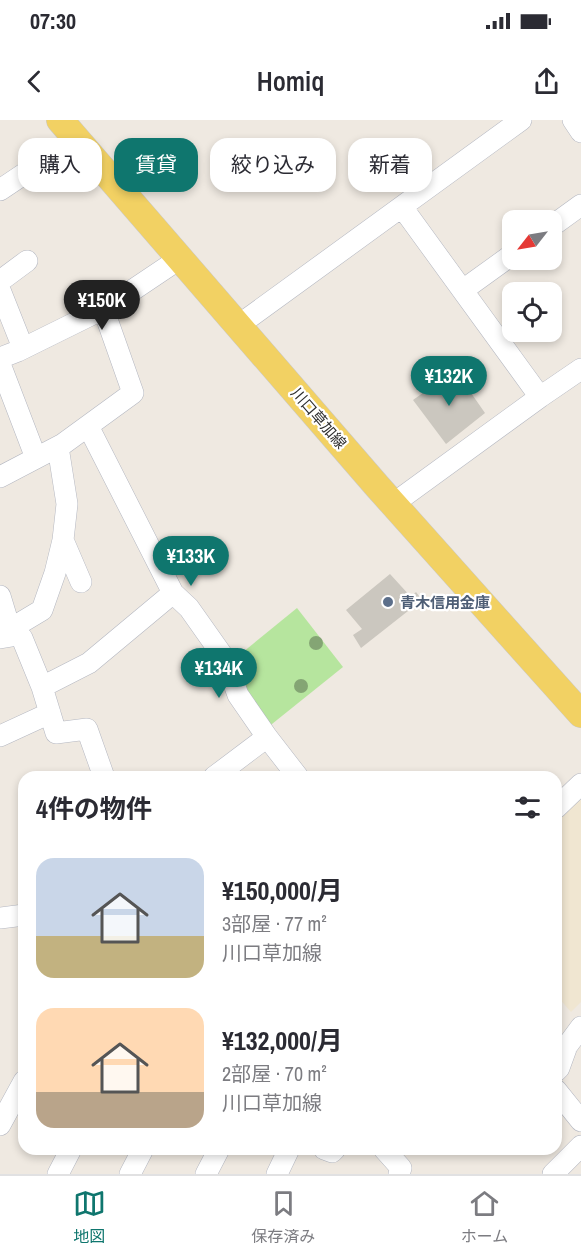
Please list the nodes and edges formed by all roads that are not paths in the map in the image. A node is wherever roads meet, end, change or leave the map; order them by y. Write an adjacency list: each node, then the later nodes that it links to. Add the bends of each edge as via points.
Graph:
1 (521, 120): 7 (street)
2 (573, 120): 4 (street)
3 (68, 130): 5 (street); 9 (main road, 川口草加線)
4 (581, 132)
5 (0, 190)
6 (581, 205): 8 (street)
7 (402, 207): 14 (street); 16 (street)
8 (562, 219)
9 (180, 259): 15 (street); 16 (main road, 川口草加線)
10 (27, 261): 12 (street)
11 (502, 262): 14 (street)
12 (0, 282)
13 (0, 290): 17 (street)
14 (463, 290): 21 (street)
15 (104, 308): 17 (street); 22 (street, via 133,393)
16 (239, 325): 26 (main road, 川口草加線)
17 (23, 348): 18 (street)
18 (0, 358)
19 (0, 364): 24 (street)
20 (578, 378): 21 (street)
21 (540, 397): 26 (street)
22 (88, 426): 23 (street); 29 (street)
23 (58, 447): 24 (street); 27 (street, via 67,504)
24 (36, 458): 25 (street)
25 (0, 477)
26 (393, 504): 33 (main road, 川口草加線)
27 (63, 540): 28 (street); 31 (street, via 42,610)
28 (81, 582)
29 (173, 593): 32 (street, via 89,663); 36 (street, via 189,608 225,660 238,695)
30 (0, 597): 31 (street, via 7,619)
31 (3, 637): 32 (street, via 22,638)
32 (42, 687): 34 (street)
33 (578, 705)
34 (50, 713): 35 (street); 37 (street, via 56,733 87,729)
35 (0, 736)
36 (267, 737): 38 (street); 39 (street)
37 (102, 771)
38 (222, 771)
39 (293, 771)
40 (581, 784): 41 (street)
41 (562, 802)
42 (18, 916): 43 (street)
43 (0, 918)
44 (581, 1027): 45 (street)
45 (562, 1060)
46 (18, 1092): 49 (street)
47 (562, 1097): 48 (street)
48 (581, 1121)
49 (0, 1125)
50 (581, 1146): 61 (street)
51 (68, 1155): 56 (street)
52 (140, 1155): 57 (street)
53 (216, 1155): 58 (street)
54 (287, 1155): 59 (street)
55 (389, 1155): 60 (street, via 401,1168)
56 (58, 1174)
57 (130, 1174)
58 (206, 1174)
59 (277, 1174)
60 (399, 1174)
61 (553, 1174)

